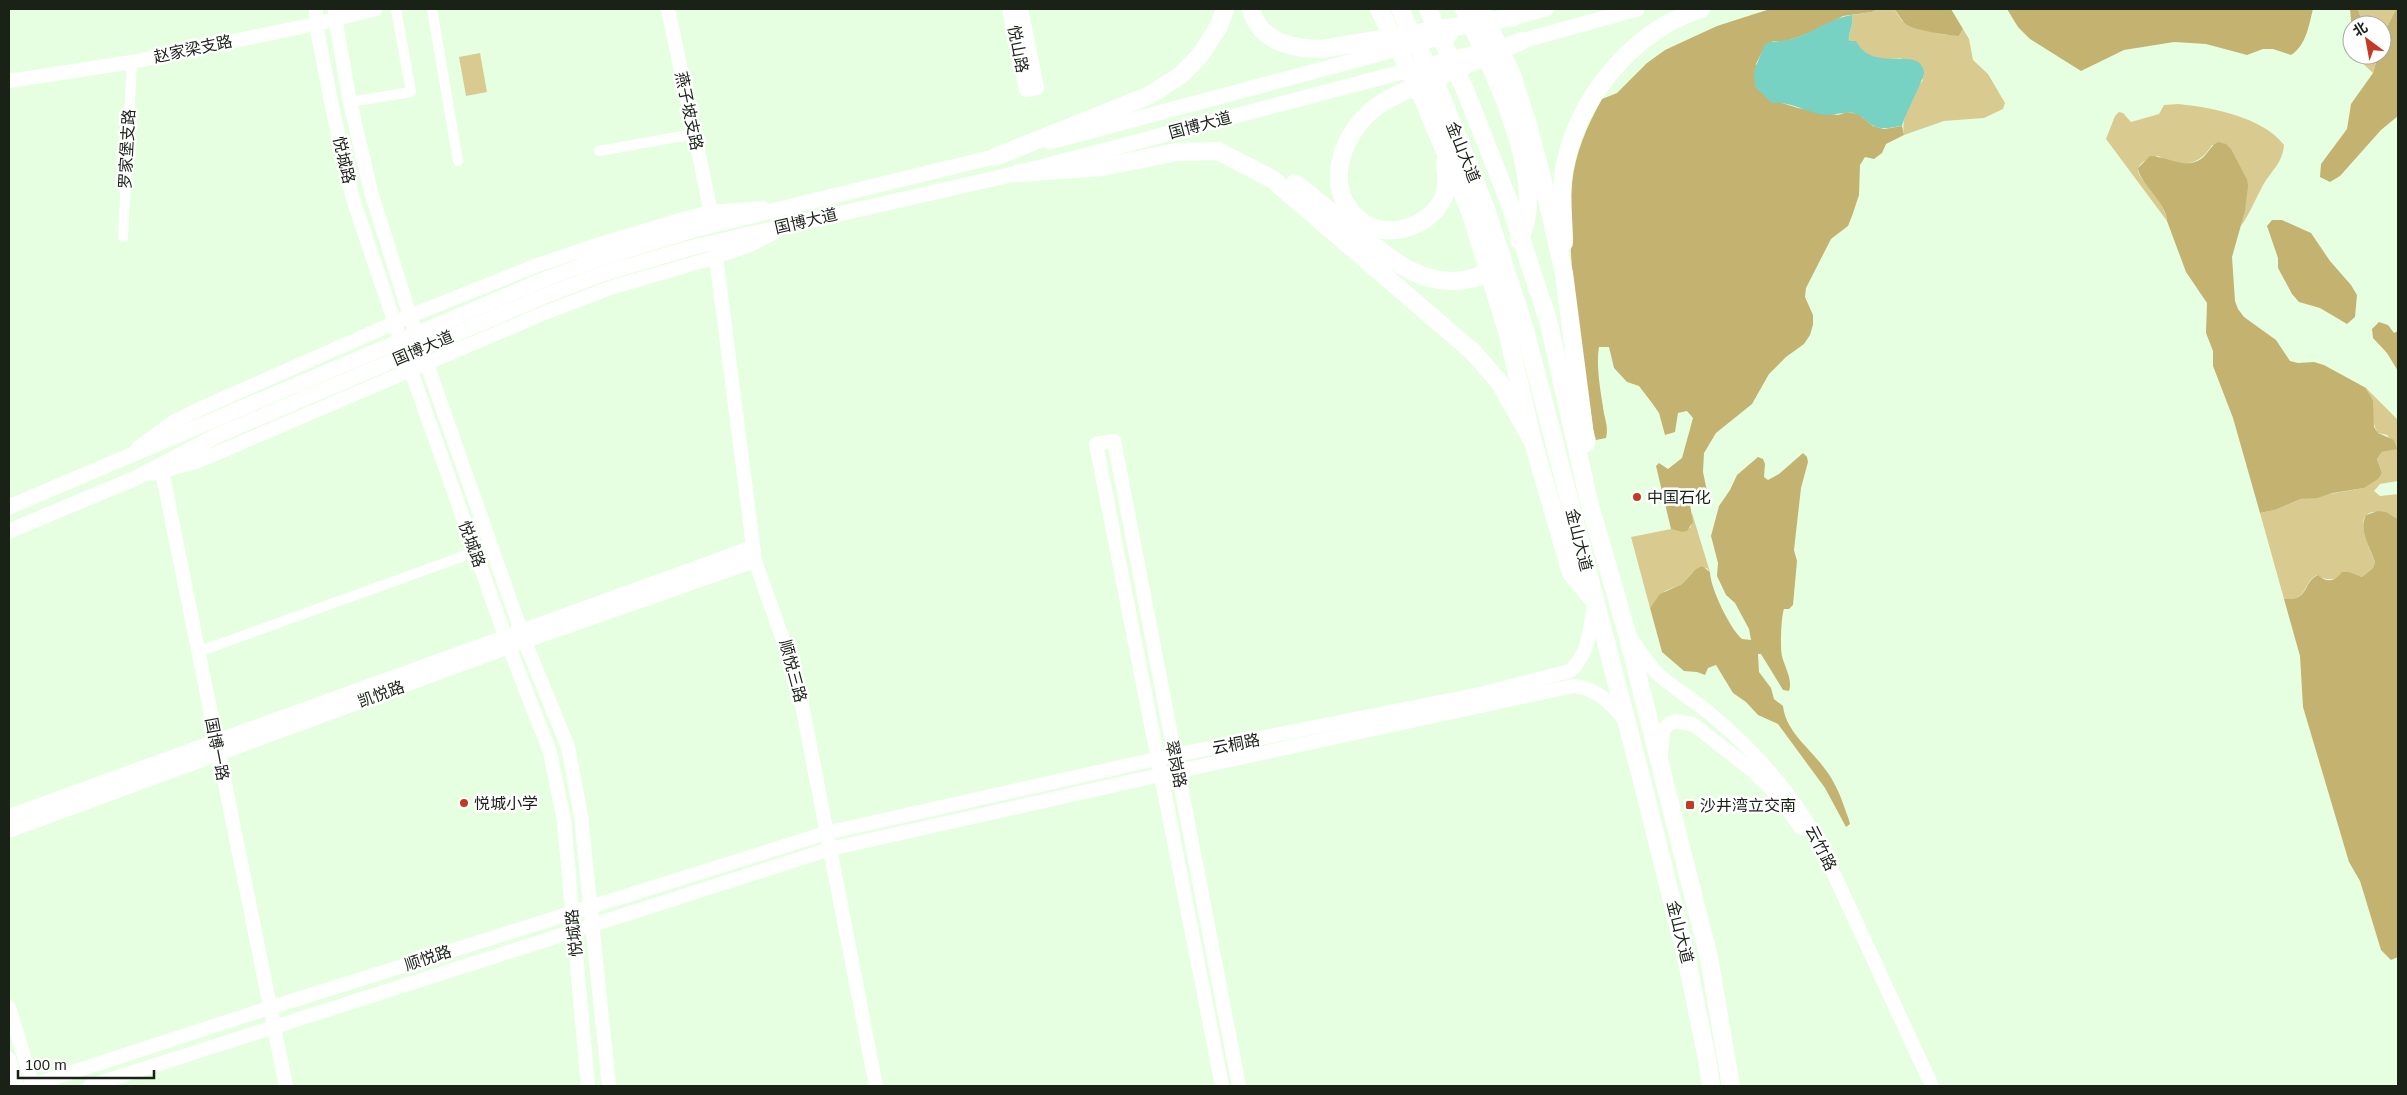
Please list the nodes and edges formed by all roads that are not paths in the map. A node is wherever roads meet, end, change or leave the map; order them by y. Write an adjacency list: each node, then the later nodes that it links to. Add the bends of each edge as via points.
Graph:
1 (316, 9): 21 (main road, 悦城路)
2 (376, 9): 18 (main road, 赵家梁支路)
3 (396, 9): 27 (street, via 411,92)
4 (432, 9): 33 (street)
5 (668, 9): 28 (main road, 燕子坡支路)
6 (1009, 9): 7 (main road, 悦山路, via 1032,89)
7 (1021, 9)
8 (1214, 9): 23 (highway)
9 (1226, 9): 23 (highway)
10 (1251, 9): 20 (highway, via 1267,35 1300,49 1322,49)
11 (1428, 9): 51 (highway, 金山大道, via 1465,90 1508,199 1548,320)
12 (1464, 9): 25 (highway)
13 (1481, 9): 25 (highway)
14 (1546, 9): 20 (main road, 国博大道)
15 (1637, 9): 22 (main road, 国博大道)
16 (1701, 9): 40 (highway, via 1668,24 1640,43 1600,86 1586,109 1574,134 1564,172)
17 (1401, 12): 55 (highway, 金山大道, via 1440,93 1486,209 1524,326)
18 (335, 14): 21 (main road, 赵家梁支路); 27 (main road, 悦城路)
19 (1382, 14): 29 (highway)
20 (1514, 17): 32 (main road, 国博大道)
21 (316, 24): 24 (main road, 赵家梁支路); 42 (main road, 悦城路, via 354,199)
22 (1521, 41): 29 (highway, via 1400,93 1356,126 1343,146 1338,169 1341,193 1349,209 1364,223 1381,230 1401,229 1422,222 1436,209 1446,192); 34 (main road, 国博大道)
23 (1201, 54): 32 (highway, via 1181,75 1150,95)
24 (132, 62): 26 (main road, 赵家梁支路); 38 (street, 罗家堡支路)
25 (1504, 77): 31 (highway, via 1525,168 1527,217 1512,253 1478,278 1438,281 1416,274 1277,170 1250,158); 40 (highway, via 1529,128)
26 (9, 81)
27 (350, 102): 41 (main road, 悦城路, via 371,192)
28 (694, 134): 30 (street); 36 (main road, 燕子坡支路)
29 (1444, 147): 45 (highway, via 1471,214 1507,331)
30 (599, 151)
31 (1218, 151): 34 (highway, via 1177,152 1102,167); 45 (highway, via 1272,179 1473,352 1500,383)
32 (994, 157): 35 (main road, 国博大道)
33 (458, 161)
34 (1018, 173): 37 (main road, 国博大道)
35 (788, 206): 36 (main road); 46 (main road, 国博大道, via 693,230 543,280)
36 (712, 212): 41 (main road, via 534,266)
37 (789, 224): 39 (main road, via 750,245); 48 (main road, 国博大道, via 605,273 547,295 216,436)
38 (123, 237)
39 (716, 257): 43 (main road, via 601,292); 52 (main road, 顺悦三路)
40 (1564, 273): 51 (highway)
41 (410, 316): 42 (main road); 43 (main road, 悦城路)
42 (395, 323): 44 (main road, 悦城路); 46 (main road, via 204,406 173,422)
43 (427, 364): 44 (main road); 57 (main road, 悦城路)
44 (411, 371): 47 (main road, via 196,462); 53 (main road, 悦城路)
45 (1533, 442): 55 (highway, via 1571,573)
46 (131, 453): 49 (main road, 国博大道)
47 (162, 471): 48 (main road); 59 (main road, 国博一路)
48 (136, 478): 50 (main road, 国博大道)
49 (9, 506)
50 (9, 531)
51 (1598, 531): 56 (highway, 金山大道)
52 (753, 547): 54 (main road, 顺悦三路); 57 (main road, 凯悦路)
53 (475, 552): 58 (main road, 悦城路); 59 (street)
54 (755, 561): 57 (main road, 凯悦路); 69 (main road, 顺悦三路, via 797,679)
55 (1594, 601): 60 (highway, 金山大道); 62 (main road, 云桐路, via 1585,651 1580,662 1570,671 1480,694)
56 (1627, 634): 64 (highway, 金山大道); 91 (main road, 云竹路, via 1656,672 1714,716 1786,789 1804,815)
57 (523, 636): 58 (main road, 凯悦路); 71 (main road, 悦城路, via 568,747 581,816)
58 (507, 642): 61 (main road, 凯悦路); 72 (main road, 悦城路, via 550,752 564,821)
59 (198, 652): 61 (main road, 国博一路)
60 (1627, 723): 65 (main road, 云桐路, via 1598,694 1585,687 1573,686); 88 (highway, 金山大道, via 1687,961)
61 (216, 747): 67 (main road, 凯悦路); 68 (main road, 凯悦路); 76 (main road, 国博一路)
62 (1174, 756): 63 (main road, 云桐路); 63 (main road, 翠岗路, via 1114,441 1096,444); 65 (main road, 翠岗路)
63 (1156, 759): 66 (main road, 翠岗路); 69 (main road, 云桐路)
64 (1661, 762): 89 (highway, 金山大道, via 1709,958); 90 (main road, 云竹路, via 1663,730 1676,721 1684,721 1702,729 1778,796 1797,820 1812,848)
65 (1177, 771): 66 (main road, 云桐路); 87 (main road, 翠岗路)
66 (1160, 775): 70 (main road, 云桐路); 86 (main road, 翠岗路)
67 (9, 816)
68 (9, 832)
69 (826, 833): 70 (main road, 顺悦三路); 71 (main road, 顺悦路)
70 (830, 849): 73 (main road, 顺悦路); 85 (main road, 顺悦三路)
71 (590, 907): 72 (main road, 顺悦路); 73 (main road, 悦城路)
72 (572, 912): 74 (main road, 悦城路); 76 (main road, 顺悦路)
73 (593, 925): 74 (main road, 顺悦路); 84 (main road, 悦城路)
74 (574, 930): 77 (main road, 顺悦路); 83 (main road, 悦城路)
75 (9, 1007): 80 (main road)
76 (269, 1008): 77 (main road, 国博一路); 80 (main road, 顺悦路)
77 (273, 1028): 81 (main road, 顺悦路); 82 (main road, 国博一路)
78 (9, 1059): 79 (main road)
79 (17, 1086)
80 (32, 1086)
81 (90, 1086)
82 (286, 1086)
83 (588, 1086)
84 (609, 1086)
85 (876, 1086)
86 (1222, 1086)
87 (1238, 1086)
88 (1711, 1086)
89 (1731, 1086)
90 (1922, 1086)
91 (1932, 1086)

